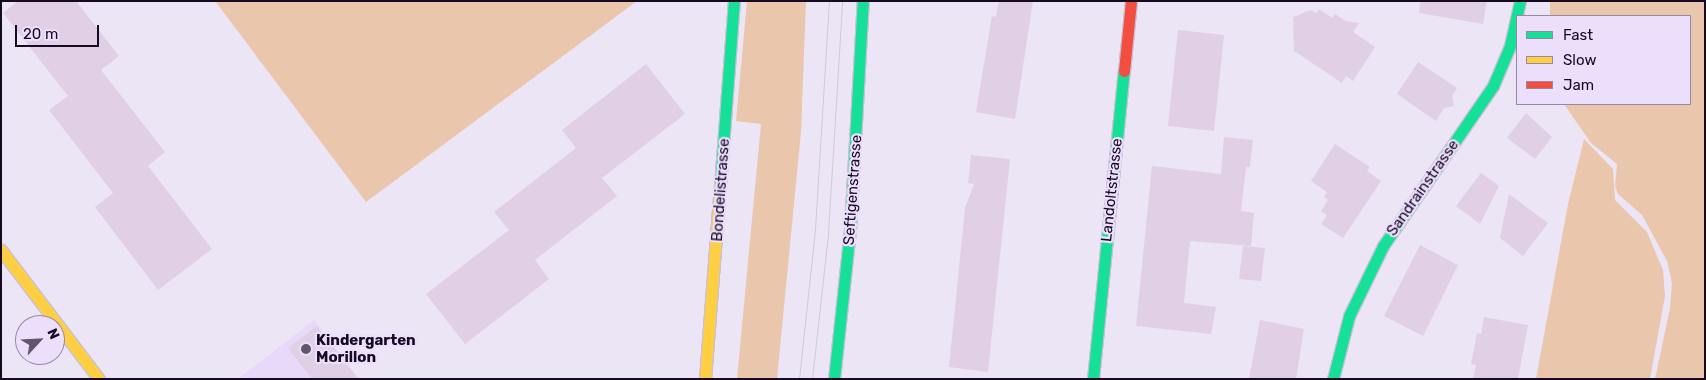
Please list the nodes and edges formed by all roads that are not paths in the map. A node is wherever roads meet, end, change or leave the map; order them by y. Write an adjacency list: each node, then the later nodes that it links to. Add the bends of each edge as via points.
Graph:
1 (734, 1): 9 (street, Bondelistrasse)
2 (863, 1): 10 (street, Seftigenstrasse, via 850,230)
3 (1131, 1): 11 (street, Landoltstrasse)
4 (1520, 1): 5 (street, Sandrainstrasse)
5 (1517, 15)
6 (1516, 19): 12 (street, Sandrainstrasse, via 1510,46 1493,86 1383,246 1349,316)
7 (1, 250): 8 (street)
8 (99, 379)
9 (705, 379)
10 (834, 379)
11 (1093, 379)
12 (1333, 379)

